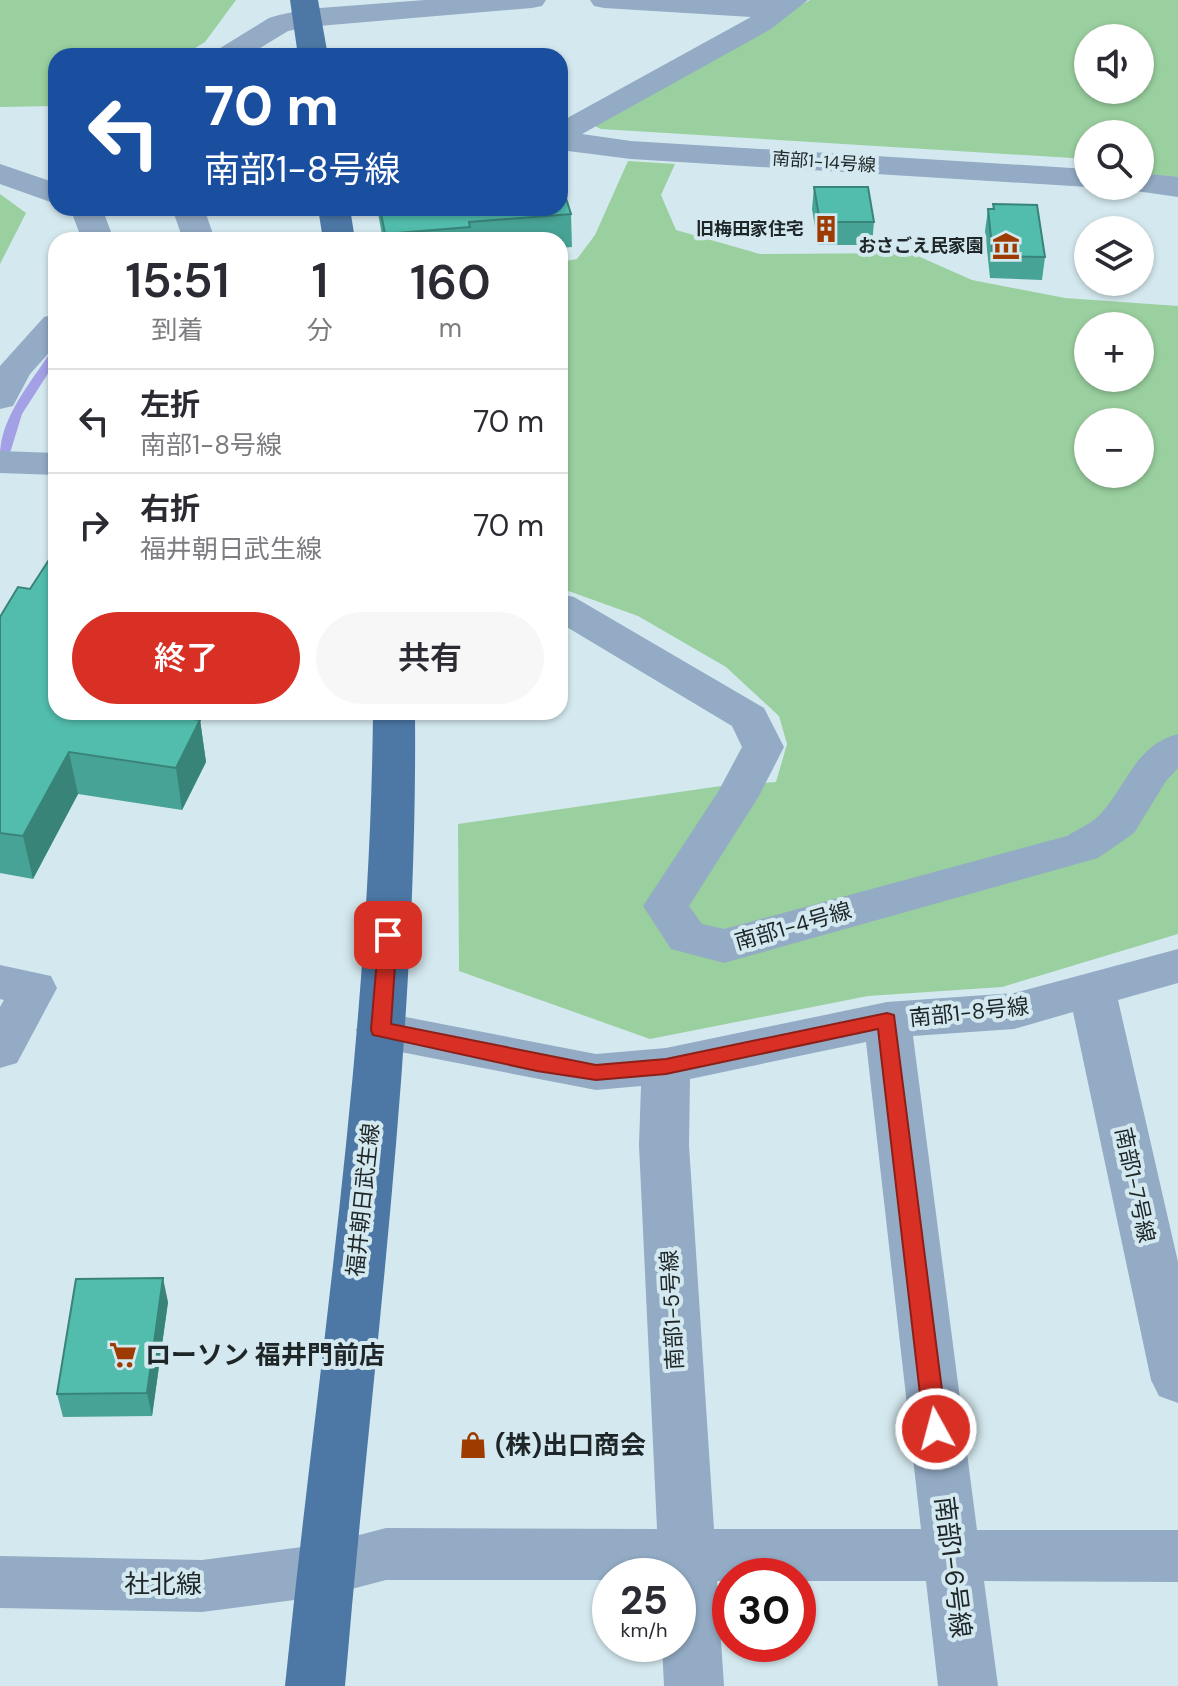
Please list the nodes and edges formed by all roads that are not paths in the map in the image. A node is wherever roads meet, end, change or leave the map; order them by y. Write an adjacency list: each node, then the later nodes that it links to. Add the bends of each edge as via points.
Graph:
1 (532, 0): 5 (street)
2 (604, 0): 3 (street)
3 (744, 4): 4 (street)
4 (785, 5): 8 (street)
5 (306, 9): 6 (street); 7 (main road)
6 (240, 48)
7 (312, 48)
8 (568, 130)
9 (568, 142): 11 (street, 南部1-14号線)
10 (0, 173): 14 (street)
11 (1074, 177)
12 (1154, 184): 13 (street)
13 (1178, 187)
14 (48, 191)
15 (48, 333): 16 (street, via 15,370)
16 (0, 398)
17 (0, 462): 18 (street)
18 (48, 464)
19 (568, 611): 21 (street, 南部1-4号線, via 749,718 763,747 666,906 687,937 724,946 1082,847 1117,824 1140,786)
20 (394, 720): 26 (main road, 福井朝日武生線, via 394,825)
21 (1178, 748)
22 (1178, 966): 24 (street, 南部1-8号線)
23 (0, 982): 27 (street, via 34,988)
24 (1092, 989): 25 (street, 南部1-8号線, via 1014,1011); 29 (street, 南部1-7号線)
25 (887, 1020): 28 (street, 南部1-8号線); 31 (street, 南部1-6号線)
26 (380, 1030): 28 (street, 南部1-8号線, via 596,1072); 33 (main road, 福井朝日武生線)
27 (0, 1050)
28 (666, 1066): 30 (street, 南部1-5号線, via 664,1145)
29 (1178, 1380)
30 (687, 1554): 31 (street, 社北線); 33 (street, 社北線, via 386,1554); 36 (street, 南部1-5号線)
31 (951, 1555): 32 (street, 社北線); 37 (street, 南部1-6号線)
32 (1178, 1556)
33 (325, 1570): 34 (street, 社北線, via 202,1586); 35 (main road, 福井朝日武生線)
34 (0, 1582)
35 (315, 1686)
36 (694, 1686)
37 (968, 1686)

